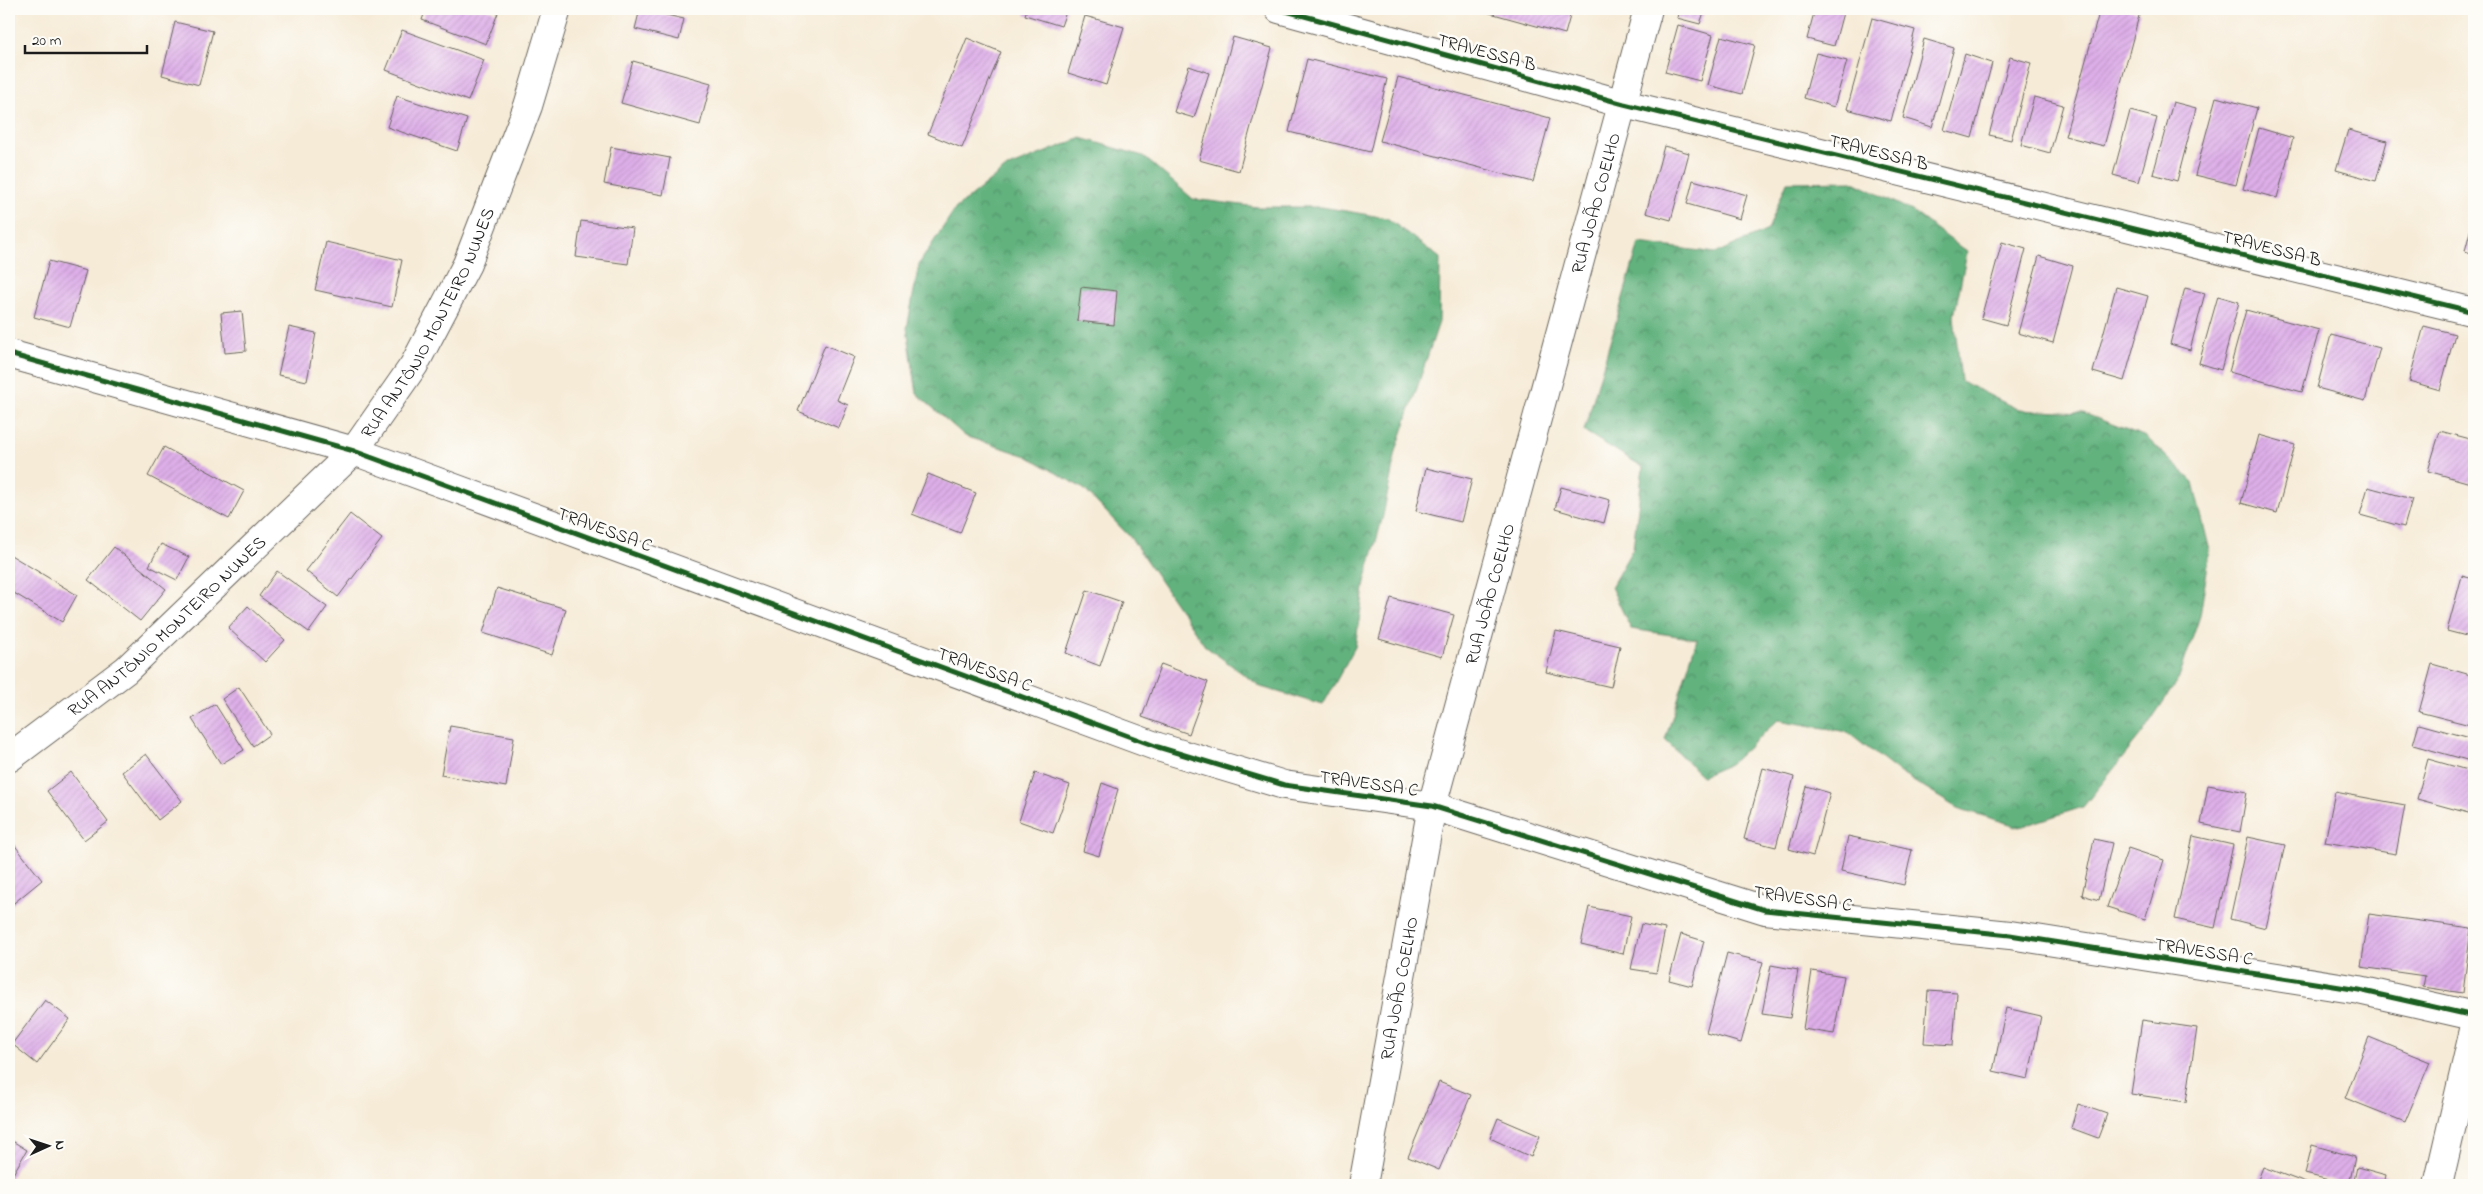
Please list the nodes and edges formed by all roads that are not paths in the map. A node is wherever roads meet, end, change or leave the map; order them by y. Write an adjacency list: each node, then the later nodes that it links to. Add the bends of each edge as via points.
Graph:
1 (557, 9): 7 (street, RUA ANTÔNIO MONTEIRO NUNES, via 528,106 467,264 414,365)
2 (1279, 9): 4 (street, TRAVESSA B)
3 (1648, 9): 4 (street, RUA JOÃO COELHO)
4 (1624, 104): 5 (street, TRAVESSA B); 9 (street, RUA JOÃO COELHO)
5 (2474, 312)
6 (9, 354): 7 (street, TRAVESSA C)
7 (354, 450): 8 (street, RUA ANTÔNIO MONTEIRO NUNES, via 126,670); 9 (street, TRAVESSA C, via 1158,747 1284,785)
8 (9, 758)
9 (1432, 806): 10 (street, TRAVESSA C, via 1765,910 2010,935 2359,990); 13 (street, RUA JOÃO COELHO)
10 (2474, 1016)
11 (2474, 1030): 12 (street)
12 (2471, 1058): 14 (street)
13 (1363, 1185)
14 (2438, 1185)

